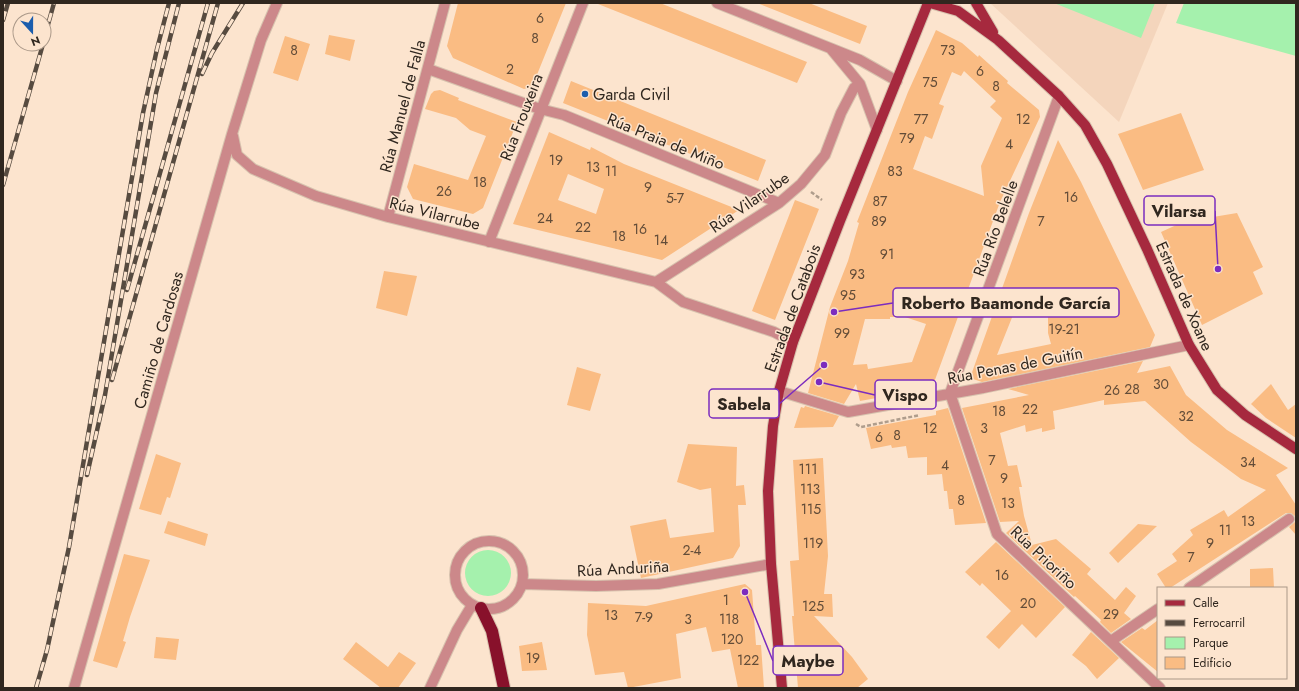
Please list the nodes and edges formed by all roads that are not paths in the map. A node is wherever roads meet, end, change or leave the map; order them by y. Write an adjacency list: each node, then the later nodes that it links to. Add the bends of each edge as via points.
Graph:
1 (277, 3): 15 (street, Camiño de Cardosas, via 261,40)
2 (445, 3): 9 (street, Rúa Manuel de Falla)
3 (583, 3): 13 (street, Rúa Frouxeira)
4 (717, 3): 8 (street)
5 (929, 3): 7 (main road, via 958,11); 10 (main road, Estrada de Catabois)
6 (976, 3): 7 (main road)
7 (998, 40): 12 (main road, Estrada de Xoane)
8 (830, 48): 10 (street, via 860,60); 11 (street)
9 (428, 69): 13 (street, Rúa Praia de Miño); 17 (street, Rúa Manuel de Falla)
10 (897, 81): 14 (main road, Estrada de Catabois)
11 (860, 84): 14 (street); 16 (street, Rúa Vilarrube, via 854,88 841,113 825,155 801,184)
12 (1059, 96): 21 (main road, Estrada de Xoane, via 1085,125 1107,164 1148,249); 23 (street, Rúa Río Belelle)
13 (540, 109): 16 (street, Rúa Praia de Miño, via 564,115); 18 (street, Rúa Frouxeira)
14 (877, 130): 20 (main road, Estrada de Catabois)
15 (232, 134): 17 (street, Rúa Vilarrube, via 237,155 253,169 316,196); 32 (street, Camiño de Cardosas)
16 (779, 203): 19 (street, Rúa Vilarrube)
17 (388, 217): 18 (street, Rúa Vilarrube)
18 (489, 242): 19 (street, Rúa Vilarrube)
19 (656, 282): 20 (street, Rúa Vilarrube, via 683,302 774,332)
20 (793, 342): 22 (main road, Estrada de Catabois)
21 (1188, 345): 23 (street, Rúa Penas de Guitín); 24 (main road, Estrada de Xoane, via 1216,390 1229,403)
22 (779, 391): 23 (street, Rúa Penas de Guitín, via 848,412); 26 (main road, Estrada de Catabois, via 773,426 768,491)
23 (950, 393): 31 (street, Rúa Prioriño, via 997,534)
24 (1296, 449)
25 (1289, 519): 28 (street)
26 (771, 564): 27 (street, Rúa Anduriña, via 658,584); 35 (main road, Estrada de Catabois)
27 (522, 584): 29 (street, via 518,593 502,607); 29 (street, via 520,560 503,544 492,541 480,542 469,547 461,555 454,577 457,589 464,599)
28 (1190, 587)
29 (477, 607): 33 (street, via 457,630); 34 (highway, via 492,631)
30 (1157, 610): 31 (street)
31 (1111, 641): 36 (street, Rúa Prioriño)
32 (74, 688)
33 (430, 688)
34 (504, 688)
35 (782, 688)
36 (1160, 688)

